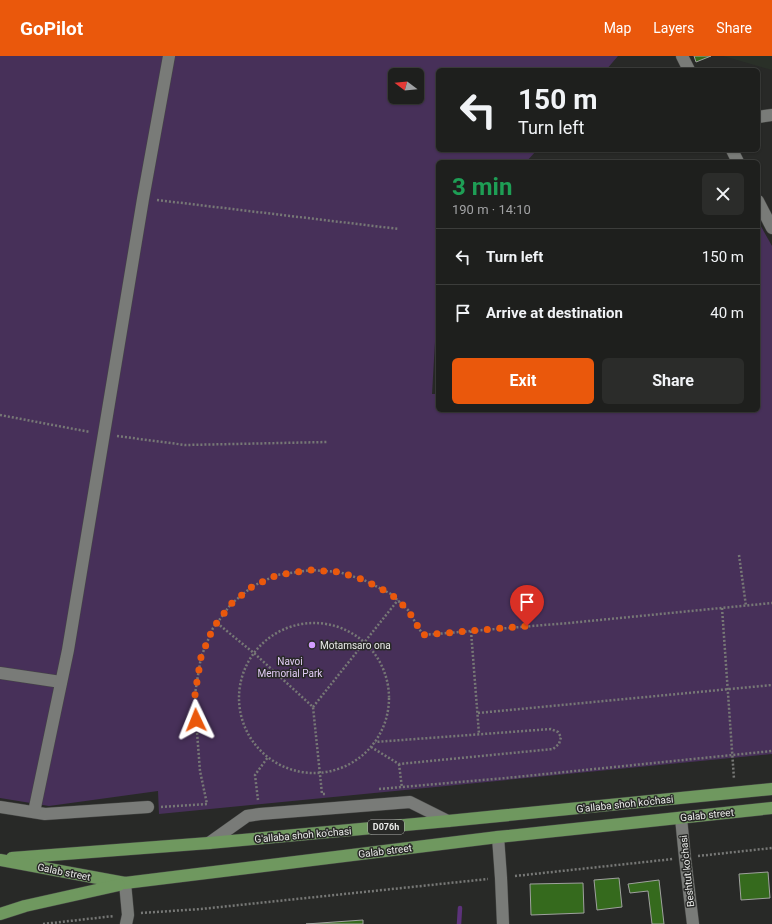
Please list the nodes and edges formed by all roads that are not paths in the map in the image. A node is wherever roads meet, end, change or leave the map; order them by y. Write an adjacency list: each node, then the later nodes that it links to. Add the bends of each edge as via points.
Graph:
1 (169, 56): 9 (street)
2 (682, 56): 3 (street)
3 (688, 68)
4 (772, 115): 5 (street)
5 (760, 117)
6 (760, 205): 7 (street)
7 (772, 228)
8 (0, 673): 9 (street)
9 (61, 682): 14 (street)
10 (772, 789): 16 (main road, G'allaba shoh ko'chasi / D076h)
11 (0, 807): 14 (street)
12 (148, 807): 14 (street, via 45,814)
13 (772, 808): 15 (main road, Galab street / D076h)
14 (34, 812)
15 (681, 818): 17 (main road, Galab street / D076h); 24 (street, Beshtut ko'chasi)
16 (448, 821): 18 (main road, G'allaba shoh ko'chasi / D076h); 18 (street, via 410,802 260,814 247,816)
17 (498, 836): 20 (main road, Galab street / D076h); 23 (street)
18 (209, 843): 19 (main road, G'allaba shoh ko'chasi / D076h)
19 (0, 859): 20 (main road, Galab street / D076h)
20 (125, 883): 21 (main road); 22 (street)
21 (0, 914)
22 (127, 919)
23 (503, 924)
24 (693, 924)

